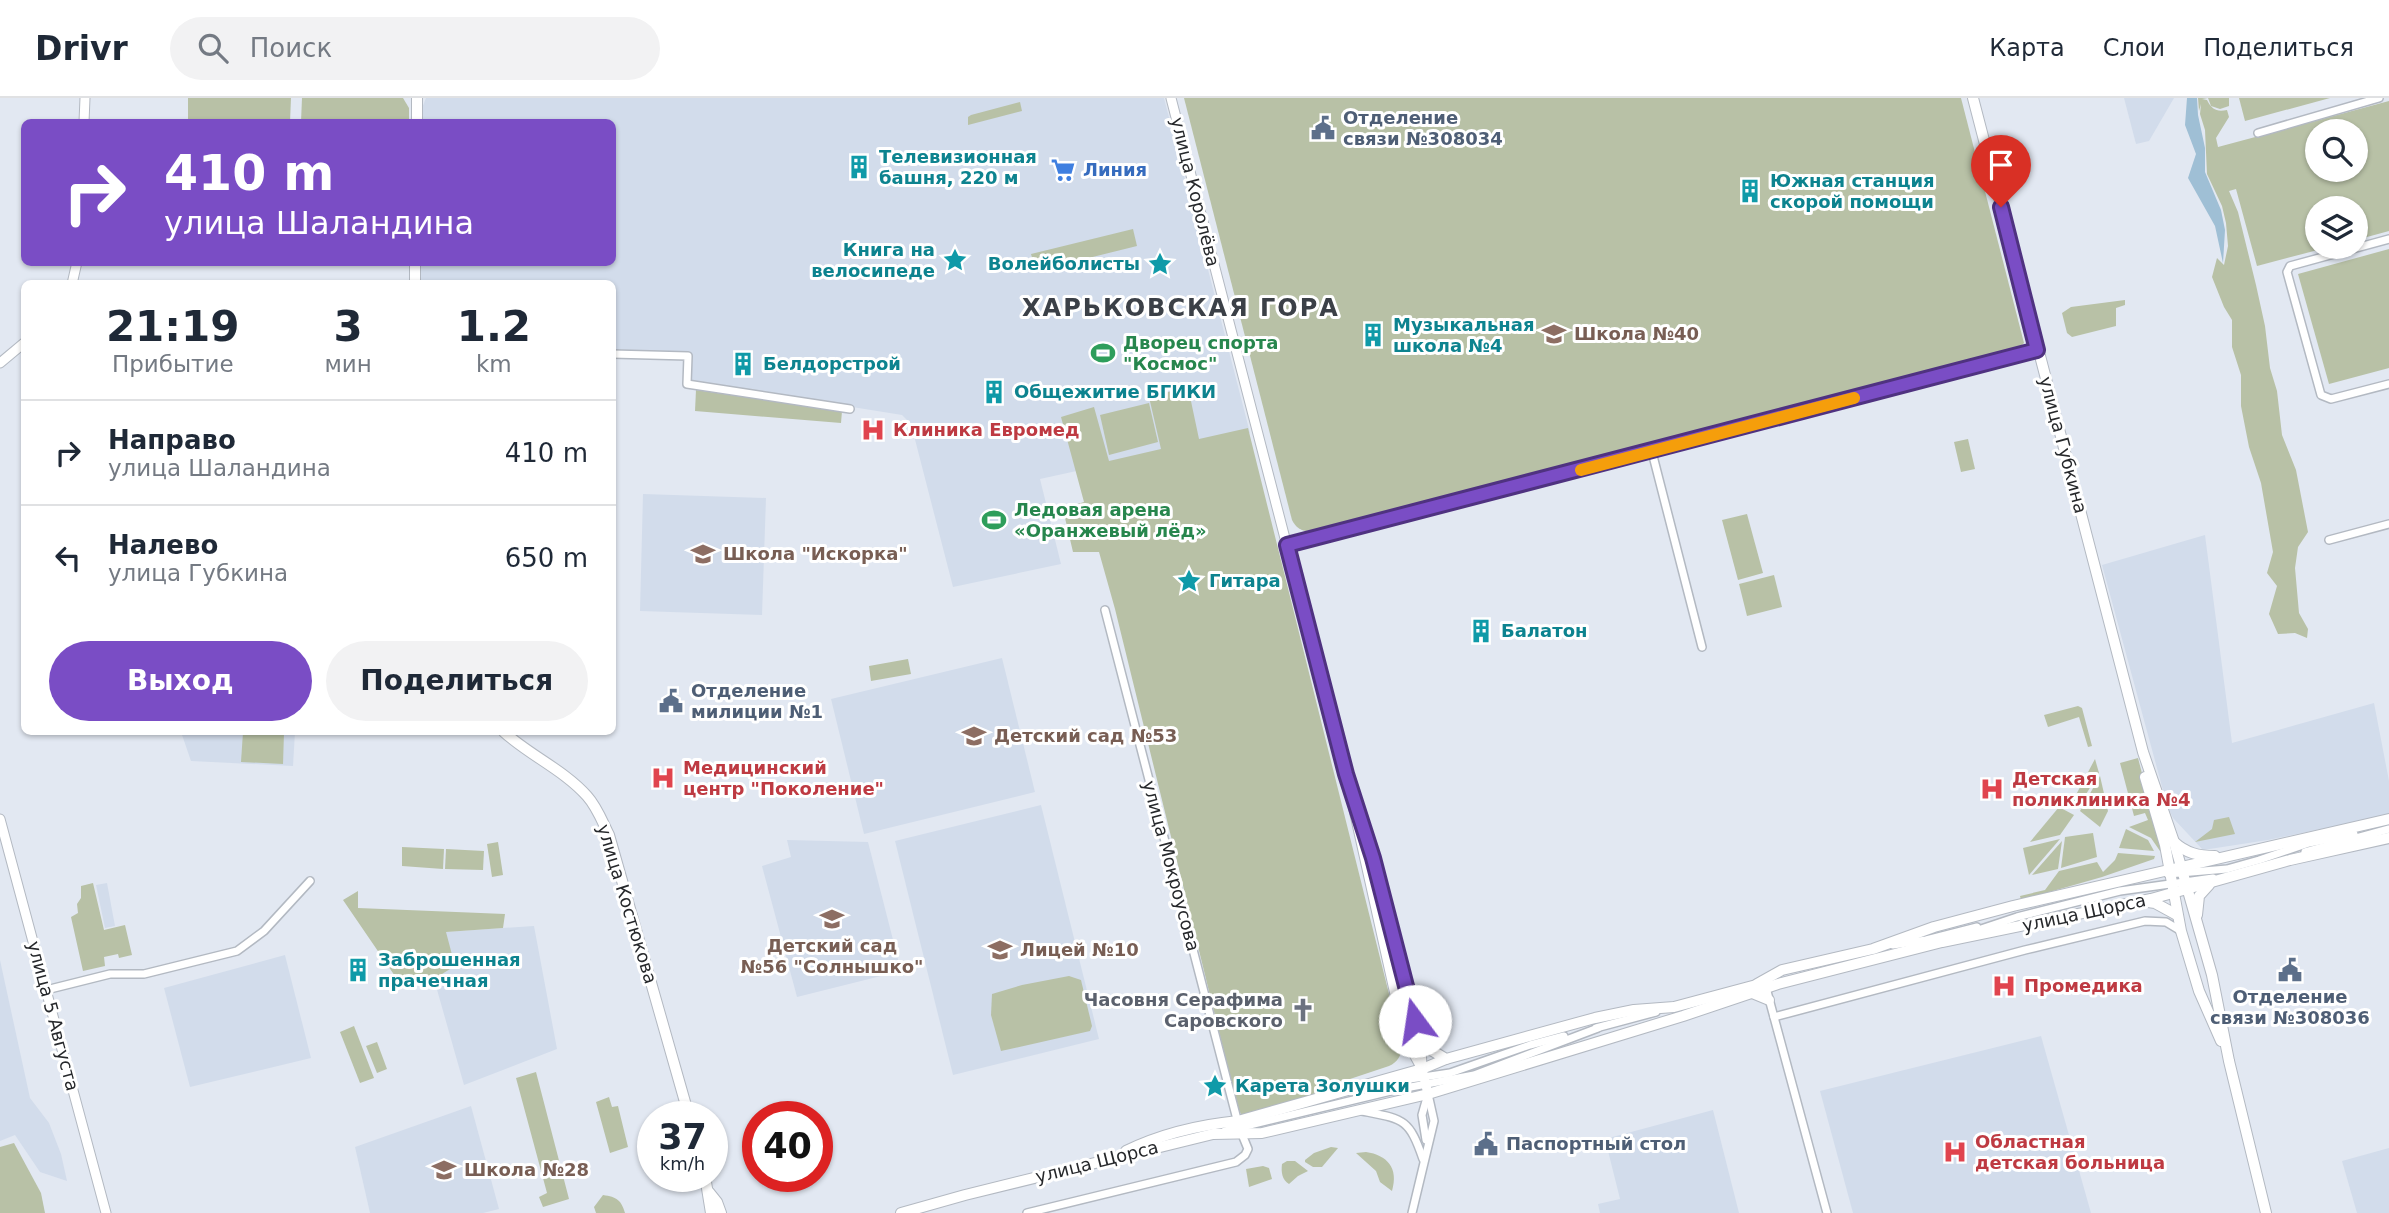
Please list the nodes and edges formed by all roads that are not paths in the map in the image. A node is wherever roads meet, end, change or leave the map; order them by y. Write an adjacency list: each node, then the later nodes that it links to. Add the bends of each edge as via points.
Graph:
1 (78, 98): 2 (street)
2 (85, 98): 7 (street)
3 (417, 98): 8 (main road)
4 (1171, 98): 20 (street, улица Королёва)
5 (1973, 98): 12 (main road, улица Губкина)
6 (2379, 98): 9 (street)
7 (84, 119)
8 (417, 119)
9 (2258, 133)
10 (2389, 239): 15 (street, via 2290,266 2287,272 2321,395 2331,399)
11 (21, 346): 14 (street)
12 (2037, 350): 17 (street); 24 (main road, улица Губкина)
13 (616, 354): 16 (street, via 688,356 687,383)
14 (0, 363)
15 (2389, 384)
16 (850, 409)
17 (1652, 452): 20 (street); 22 (street)
18 (2389, 524): 19 (street)
19 (2329, 540)
20 (1287, 545): 25 (street, улица Королёва)
21 (1105, 610): 57 (street, улица Мокроусова)
22 (1702, 647)
23 (507, 735): 54 (main road, улица Костюкова, via 578,787 609,835)
24 (2143, 751): 30 (main road, улица Губкина); 33 (main road, улица Губкина)
25 (1346, 774): 49 (street, улица Королёва, via 1373,858); 52 (street, улица Королёва, via 1396,999)
26 (2389, 819): 31 (main road, улица Щорса)
27 (0, 820): 45 (street, улица 5 Августа)
28 (2389, 829): 32 (street, via 2228,875)
29 (2389, 838): 36 (main road, улица Щорса)
30 (2174, 842): 31 (main road, via 2193,854); 32 (main road, улица Губкина)
31 (2230, 856): 32 (main road, улица Щорса)
32 (2183, 878): 33 (main road, улица Щорса); 33 (main road, улица Щорса); 36 (main road, улица Щорса); 40 (main road, улица Губкина)
33 (2171, 880): 35 (main road, улица Щорса, via 2147,875); 37 (main road, улица Щорса); 38 (main road, улица Губкина); 39 (street)
34 (310, 881): 45 (street, via 264,931 237,951 144,974 110,974)
35 (2117, 881): 39 (street, улица Щорса); 43 (main road, улица Щорса, via 1958,920)
36 (2212, 883): 40 (main road, via 2199,896)
37 (2137, 902): 38 (main road, via 2155,903); 42 (main road, улица Щорса)
38 (2177, 915): 41 (main road, улица Губкина)
39 (2017, 917): 42 (street); 43 (street, улица Щорса)
40 (2197, 919): 51 (main road, улица Губкина)
41 (2181, 932): 48 (street, улица Щорса, via 2166,922 2145,921); 51 (main road, улица Губкина, via 2199,991)
42 (1942, 942): 44 (main road, улица Щорса)
43 (1873, 949): 44 (main road, улица Щорса, via 1782,970)
44 (1761, 986): 46 (main road); 46 (street); 47 (main road, улица Щорса); 52 (main road, via 1459,1086)
45 (46, 990): 62 (street, улица 5 Августа)
46 (1769, 1000): 48 (street)
47 (1674, 1007): 50 (main road, via 1595,1018); 52 (street, улица Щорса, via 1598,1028 1474,1075)
48 (1774, 1017): 68 (street)
49 (1421, 1044): 50 (main road); 52 (street, улица Королёва)
50 (1446, 1059): 52 (main road)
51 (2229, 1061): 69 (main road, улица Губкина)
52 (1424, 1081): 53 (main road); 55 (main road); 56 (street, улица Щорса); 59 (street, via 1434,1121)
53 (1368, 1084): 56 (street, улица Щорса); 57 (main road)
54 (685, 1101)
55 (1354, 1110): 57 (main road, via 1262,1133); 59 (street, via 1399,1119 1415,1137)
56 (1294, 1114): 57 (street, улица Щорса)
57 (1239, 1128): 58 (main road, улица Щорса); 58 (main road, via 1209,1124 1154,1138); 66 (street, via 1248,1149 1236,1162)
58 (1110, 1159): 61 (main road, улица Щорса)
59 (1424, 1162): 67 (street)
60 (709, 1192): 63 (main road); 64 (main road)
61 (921, 1210): 65 (main road, улица Щорса)
62 (106, 1213)
63 (711, 1213)
64 (721, 1213)
65 (901, 1213)
66 (1027, 1213)
67 (1412, 1213)
68 (1827, 1213)
69 (2266, 1213)

